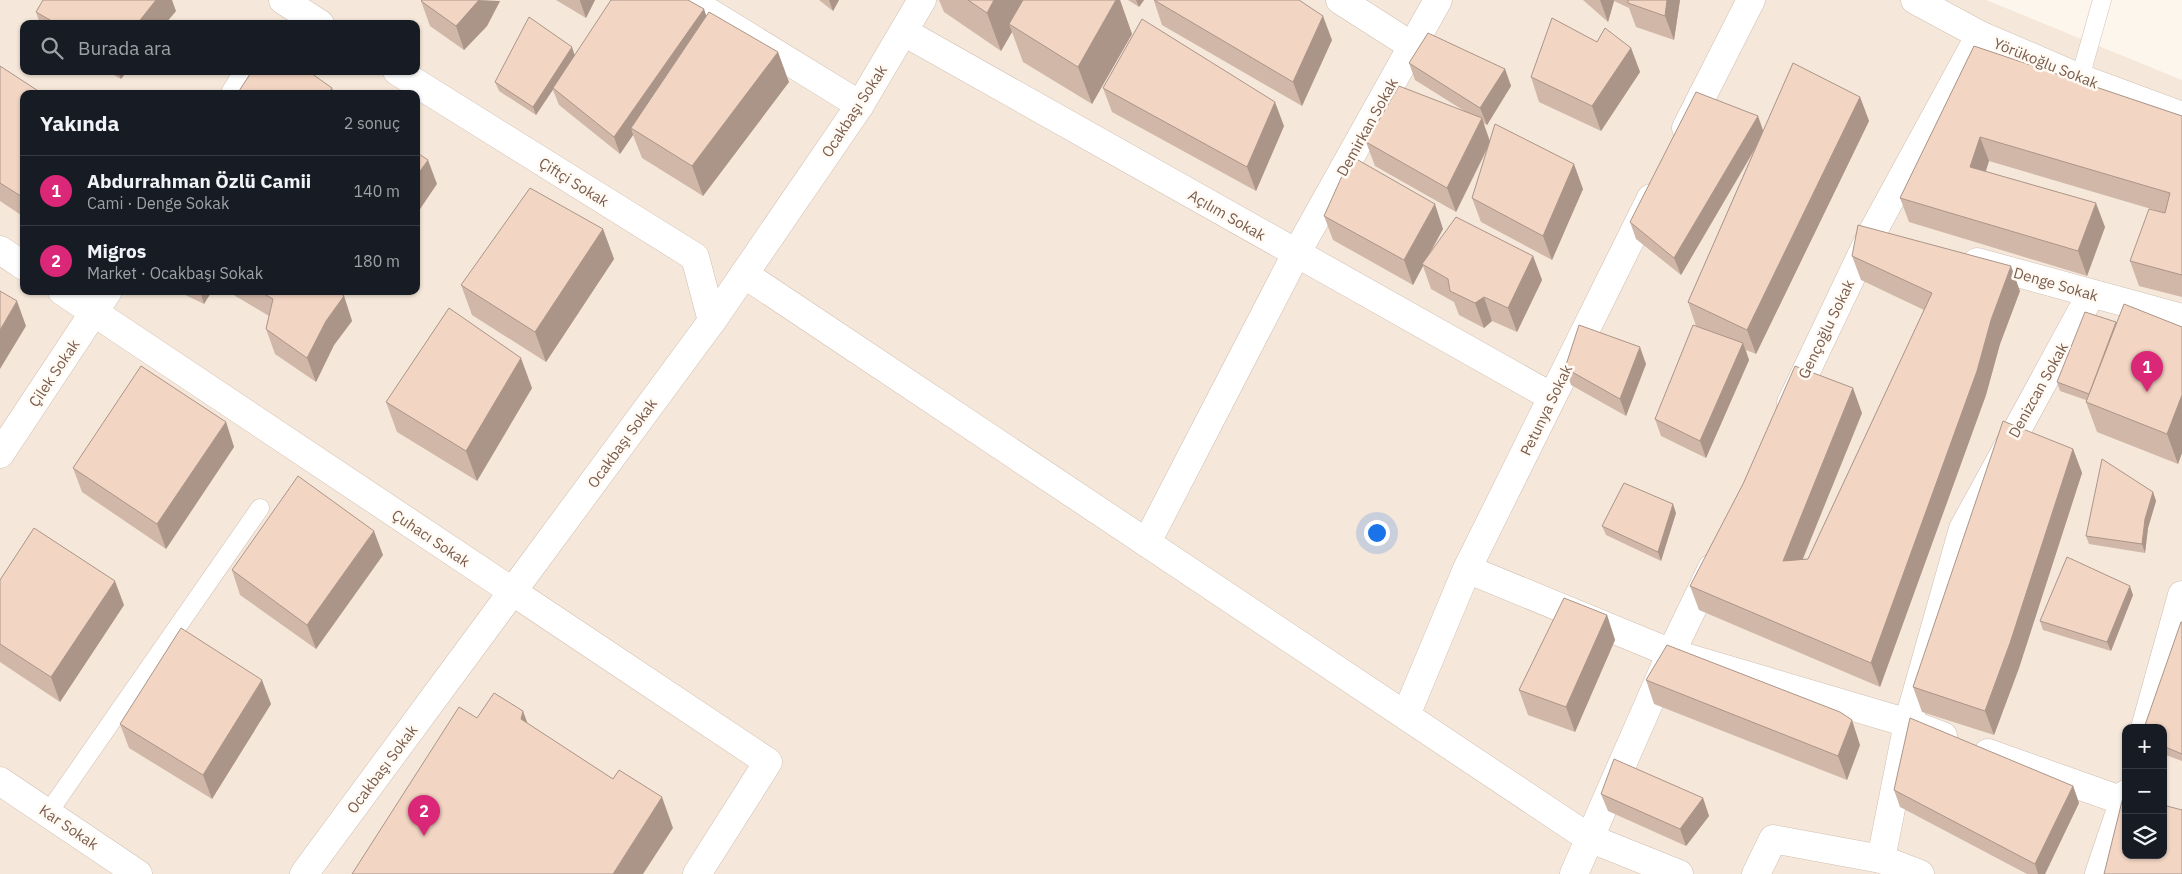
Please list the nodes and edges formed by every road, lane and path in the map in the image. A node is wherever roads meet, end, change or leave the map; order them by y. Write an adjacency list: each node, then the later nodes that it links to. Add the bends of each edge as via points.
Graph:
1 (690, 0): 17 (street)
2 (922, 0): 10 (street, Ocakbaşı Sokak)
3 (1340, 0): 12 (street)
4 (1438, 0): 12 (street, Demirkan Sokak)
5 (1751, 0): 19 (street)
6 (1915, 0): 11 (street, Yörükoğlu Sokak)
7 (2102, 0): 15 (lane)
8 (287, 7): 9 (street)
9 (312, 20)
10 (904, 32): 17 (street, Ocakbaşı Sokak); 24 (street, Açılım Sokak)
11 (1980, 35): 15 (street, Yörükoğlu Sokak); 21 (street, Gençoğlu Sokak)
12 (1412, 46): 24 (street, Demirkan Sokak)
13 (247, 75): 16 (street)
14 (403, 75): 32 (street, Çiftçi Sokak, via 695,257)
15 (2080, 78): 18 (street, Yörükoğlu Sokak)
16 (237, 90)
17 (860, 105): 27 (street, Ocakbaşı Sokak)
18 (2182, 116)
19 (1676, 150)
20 (1662, 176): 33 (street, Petunya Sokak)
21 (1872, 233): 22 (street); 34 (street, Gençoğlu Sokak)
22 (1901, 241)
23 (0, 250): 26 (street)
24 (1296, 254): 33 (street, Açılım Sokak); 37 (street, Demirkan Sokak)
25 (1958, 257): 28 (street, Denge Sokak)
26 (20, 263)
27 (744, 274): 32 (street, Ocakbaşı Sokak); 37 (street)
28 (2090, 294): 31 (street, Denge Sokak); 44 (street, Denizcan Sokak, via 1963,529)
29 (76, 295): 30 (street, Çuhacı Sokak)
30 (101, 302): 35 (street, Çilek Sokak); 40 (street, Çuhacı Sokak)
31 (2182, 318)
32 (712, 321): 40 (street, Ocakbaşı Sokak)
33 (1552, 397): 39 (street, Petunya Sokak)
34 (1778, 430)
35 (0, 454)
36 (260, 508): 49 (lane)
37 (1147, 542): 43 (street)
38 (1722, 546): 42 (street)
39 (1467, 569): 42 (street); 43 (street, Petunya Sokak)
40 (513, 592): 53 (street, Ocakbaşı Sokak); 54 (street, Çuhacı Sokak, via 768,762)
41 (2182, 596): 45 (street)
42 (1671, 653): 44 (street); 50 (street)
43 (1406, 715): 50 (street)
44 (1908, 723): 47 (street); 51 (street, Denizcan Sokak)
45 (2145, 724)
46 (0, 781): 49 (street, Kar Sokak)
47 (2122, 798)
48 (2122, 808): 59 (street)
49 (48, 813): 52 (street, Kar Sokak)
50 (1589, 838): 55 (street); 56 (street)
51 (1881, 859): 57 (street, via 1773,839); 58 (street)
52 (138, 874)
53 (304, 874)
54 (697, 874)
55 (1574, 874)
56 (1679, 874)
57 (1756, 874)
58 (1920, 874)
59 (2099, 874)

